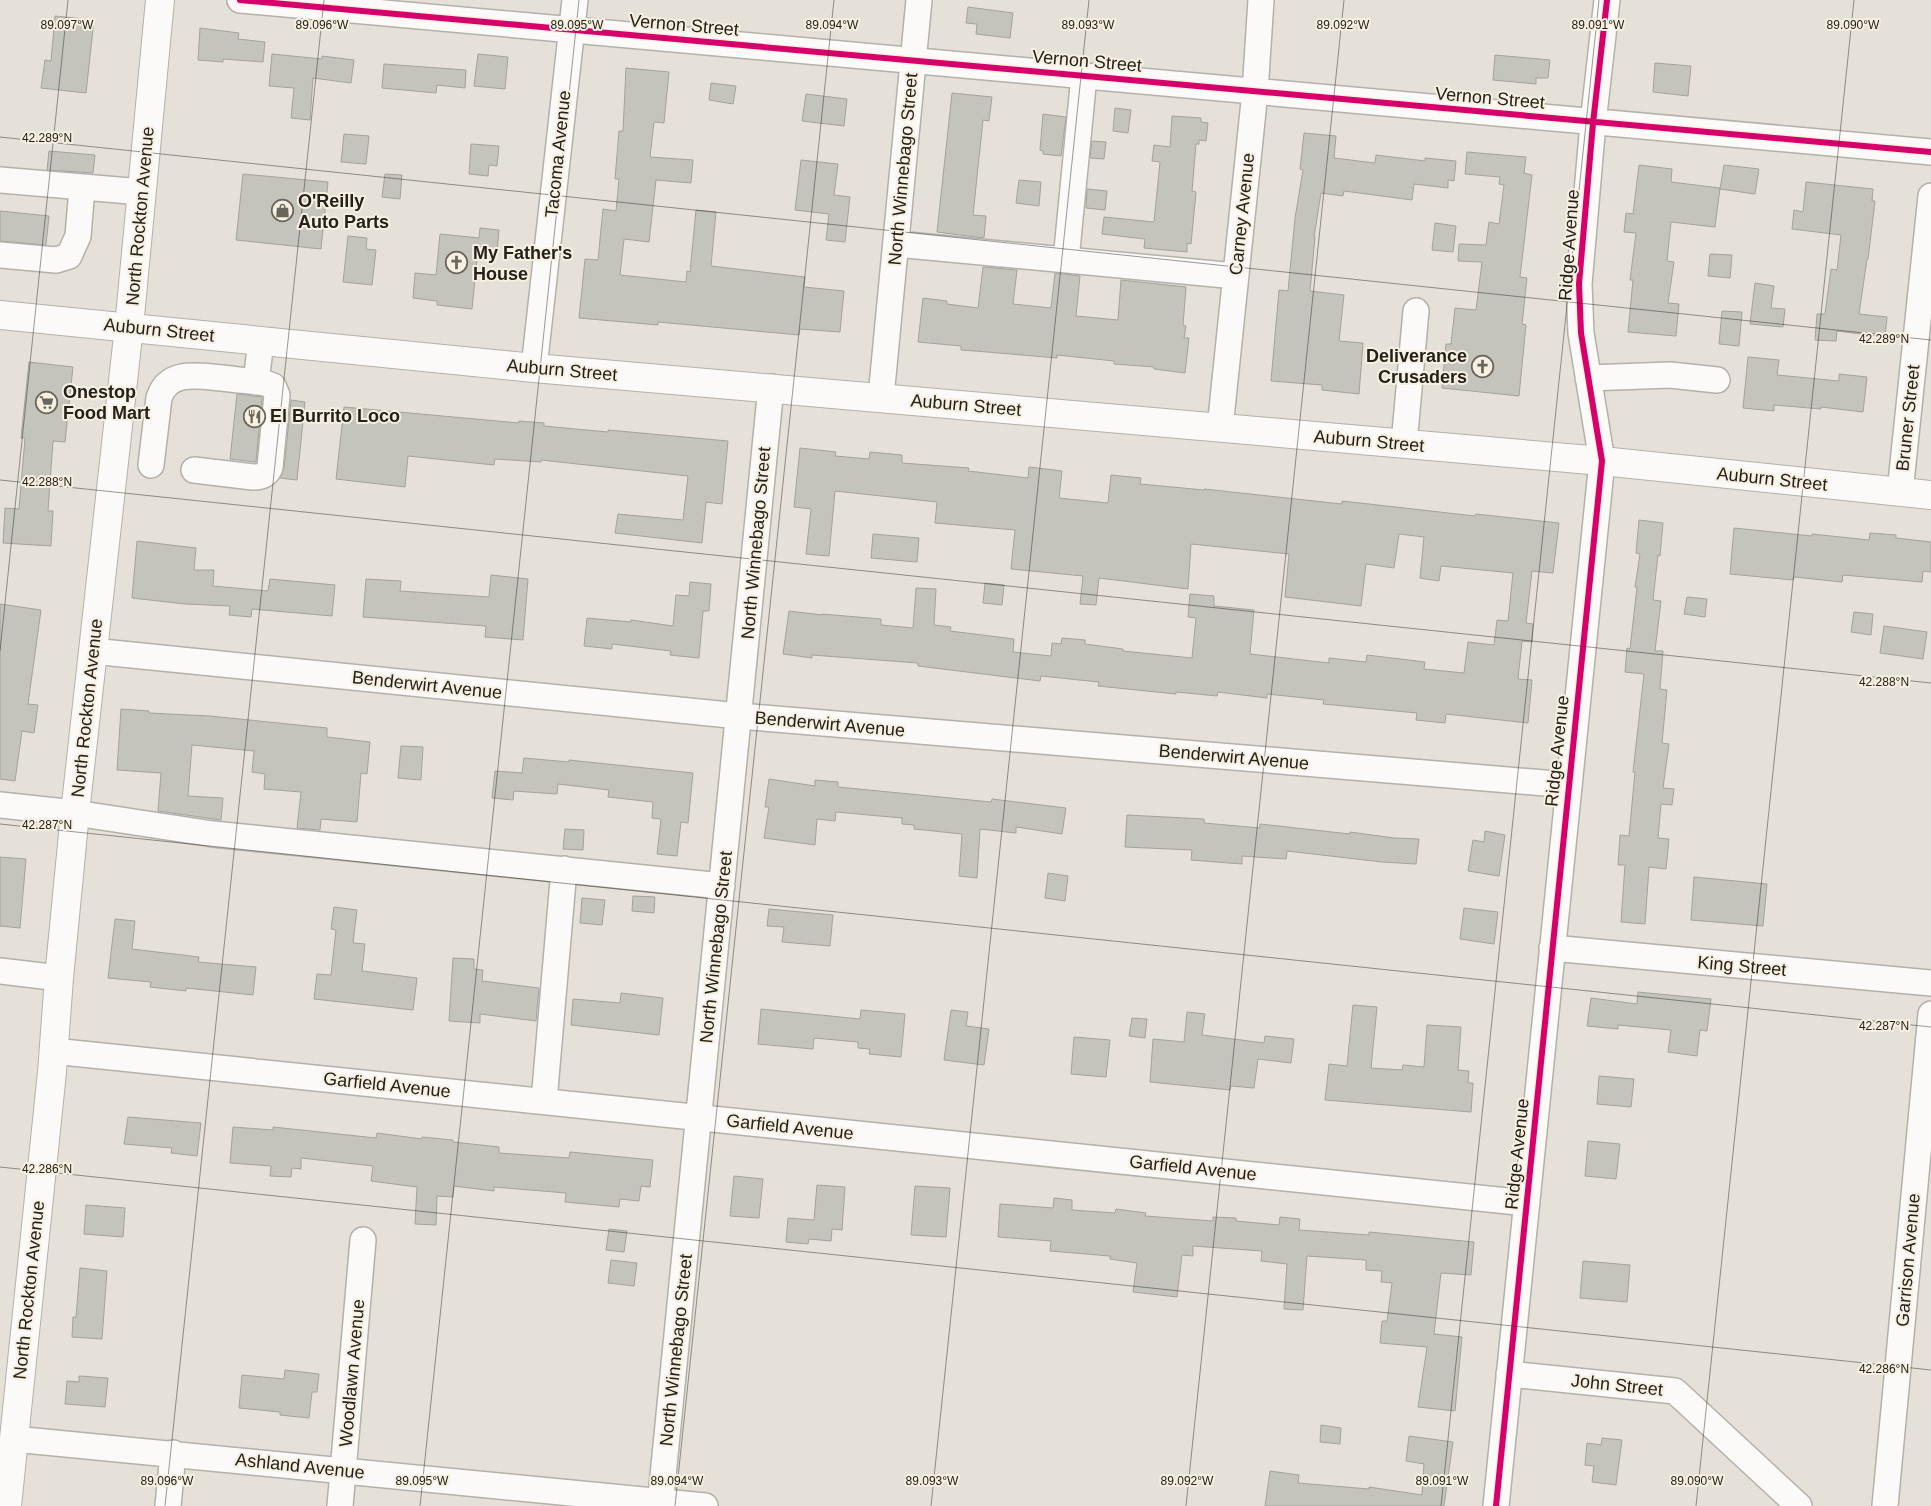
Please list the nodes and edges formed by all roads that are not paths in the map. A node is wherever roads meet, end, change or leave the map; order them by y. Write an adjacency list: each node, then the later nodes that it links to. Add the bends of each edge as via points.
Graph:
1 (160, 0): 15 (main road, North Rockton Avenue)
2 (240, 0): 7 (street, Vernon Street)
3 (575, 0): 7 (street, Tacoma Avenue)
4 (919, 0): 8 (street, North Winnebago Street)
5 (1261, 0): 10 (street, Carney Avenue)
6 (1607, 0): 11 (street, Ridge Avenue)
7 (572, 30): 8 (street, Vernon Street); 25 (street, Tacoma Avenue)
8 (913, 61): 9 (street, Vernon Street); 17 (street, North Winnebago Street)
9 (1084, 76): 10 (street, Vernon Street); 19 (street)
10 (1255, 92): 11 (street, Vernon Street); 20 (street, Carney Avenue)
11 (1593, 123): 12 (street, Vernon Street); 26 (street, Ridge Avenue, via 1579,284 1581,333)
12 (1931, 152)
13 (0, 180): 14 (street)
14 (82, 188): 15 (street); 18 (street, via 78,236 68,256 56,260)
15 (142, 192): 23 (main road, North Rockton Avenue)
16 (1931, 196): 36 (street, Bruner Street)
17 (896, 244): 19 (street); 30 (street, North Winnebago Street)
18 (0, 255)
19 (1066, 260): 20 (street)
20 (1236, 276): 31 (street, Carney Avenue)
21 (1416, 311): 32 (street)
22 (0, 314): 23 (main road, Auburn Street)
23 (129, 327): 24 (main road, Auburn Street); 38 (main road, North Rockton Avenue)
24 (261, 341): 25 (main road, Auburn Street); 28 (street)
25 (534, 368): 29 (main road, Auburn Street)
26 (1588, 378): 27 (street, via 1670,375); 33 (street, Ridge Avenue)
27 (1717, 380)
28 (256, 382): 34 (street, via 192,375 177,378 166,385 161,392); 35 (street, via 270,384 277,392 267,474 254,477)
29 (771, 387): 30 (main road, Auburn Street); 39 (street, North Winnebago Street)
30 (881, 397): 31 (main road, Auburn Street)
31 (1220, 428): 32 (main road, Auburn Street)
32 (1404, 444): 33 (main road, Auburn Street)
33 (1602, 461): 36 (main road, Auburn Street); 40 (street, Ridge Avenue)
34 (151, 466)
35 (194, 470)
36 (1900, 492): 37 (main road, Auburn Street)
37 (1931, 495)
38 (92, 651): 39 (street, Benderwirt Avenue); 42 (main road, North Rockton Avenue)
39 (739, 716): 40 (street, Benderwirt Avenue); 44 (street, North Winnebago Street)
40 (1569, 785): 45 (street, Ridge Avenue)
41 (0, 806): 42 (street)
42 (75, 813): 43 (street, via 213,834); 47 (main road, North Rockton Avenue)
43 (564, 869): 44 (street); 51 (street)
44 (722, 886): 52 (street, North Winnebago Street)
45 (1552, 948): 48 (street, King Street); 54 (street, Ridge Avenue)
46 (0, 971): 47 (street)
47 (59, 978): 50 (main road, North Rockton Avenue)
48 (1931, 983)
49 (1931, 1014): 53 (street, Garrison Avenue)
50 (53, 1051): 51 (street, Garfield Avenue); 57 (main road, North Rockton Avenue)
51 (544, 1101): 52 (street, Garfield Avenue)
52 (700, 1117): 54 (street, Garfield Avenue); 60 (street, North Winnebago Street)
53 (1925, 1135): 67 (street, Garrison Avenue)
54 (1527, 1203): 56 (street, Ridge Avenue)
55 (363, 1240): 59 (street, Woodlawn Avenue)
56 (1509, 1374): 65 (street, Ridge Avenue); 66 (street, John Street, via 1675,1392)
57 (14, 1439): 58 (street, Ashland Avenue); 61 (main road, North Rockton Avenue)
58 (173, 1454): 59 (street, Ashland Avenue); 62 (street)
59 (344, 1470): 60 (street, Ashland Avenue); 63 (street, Woodlawn Avenue)
60 (660, 1504): 64 (street, Ashland Avenue)
61 (7, 1506)
62 (168, 1506)
63 (340, 1506)
64 (705, 1506)
65 (1496, 1506)
66 (1799, 1506)
67 (1885, 1506)

